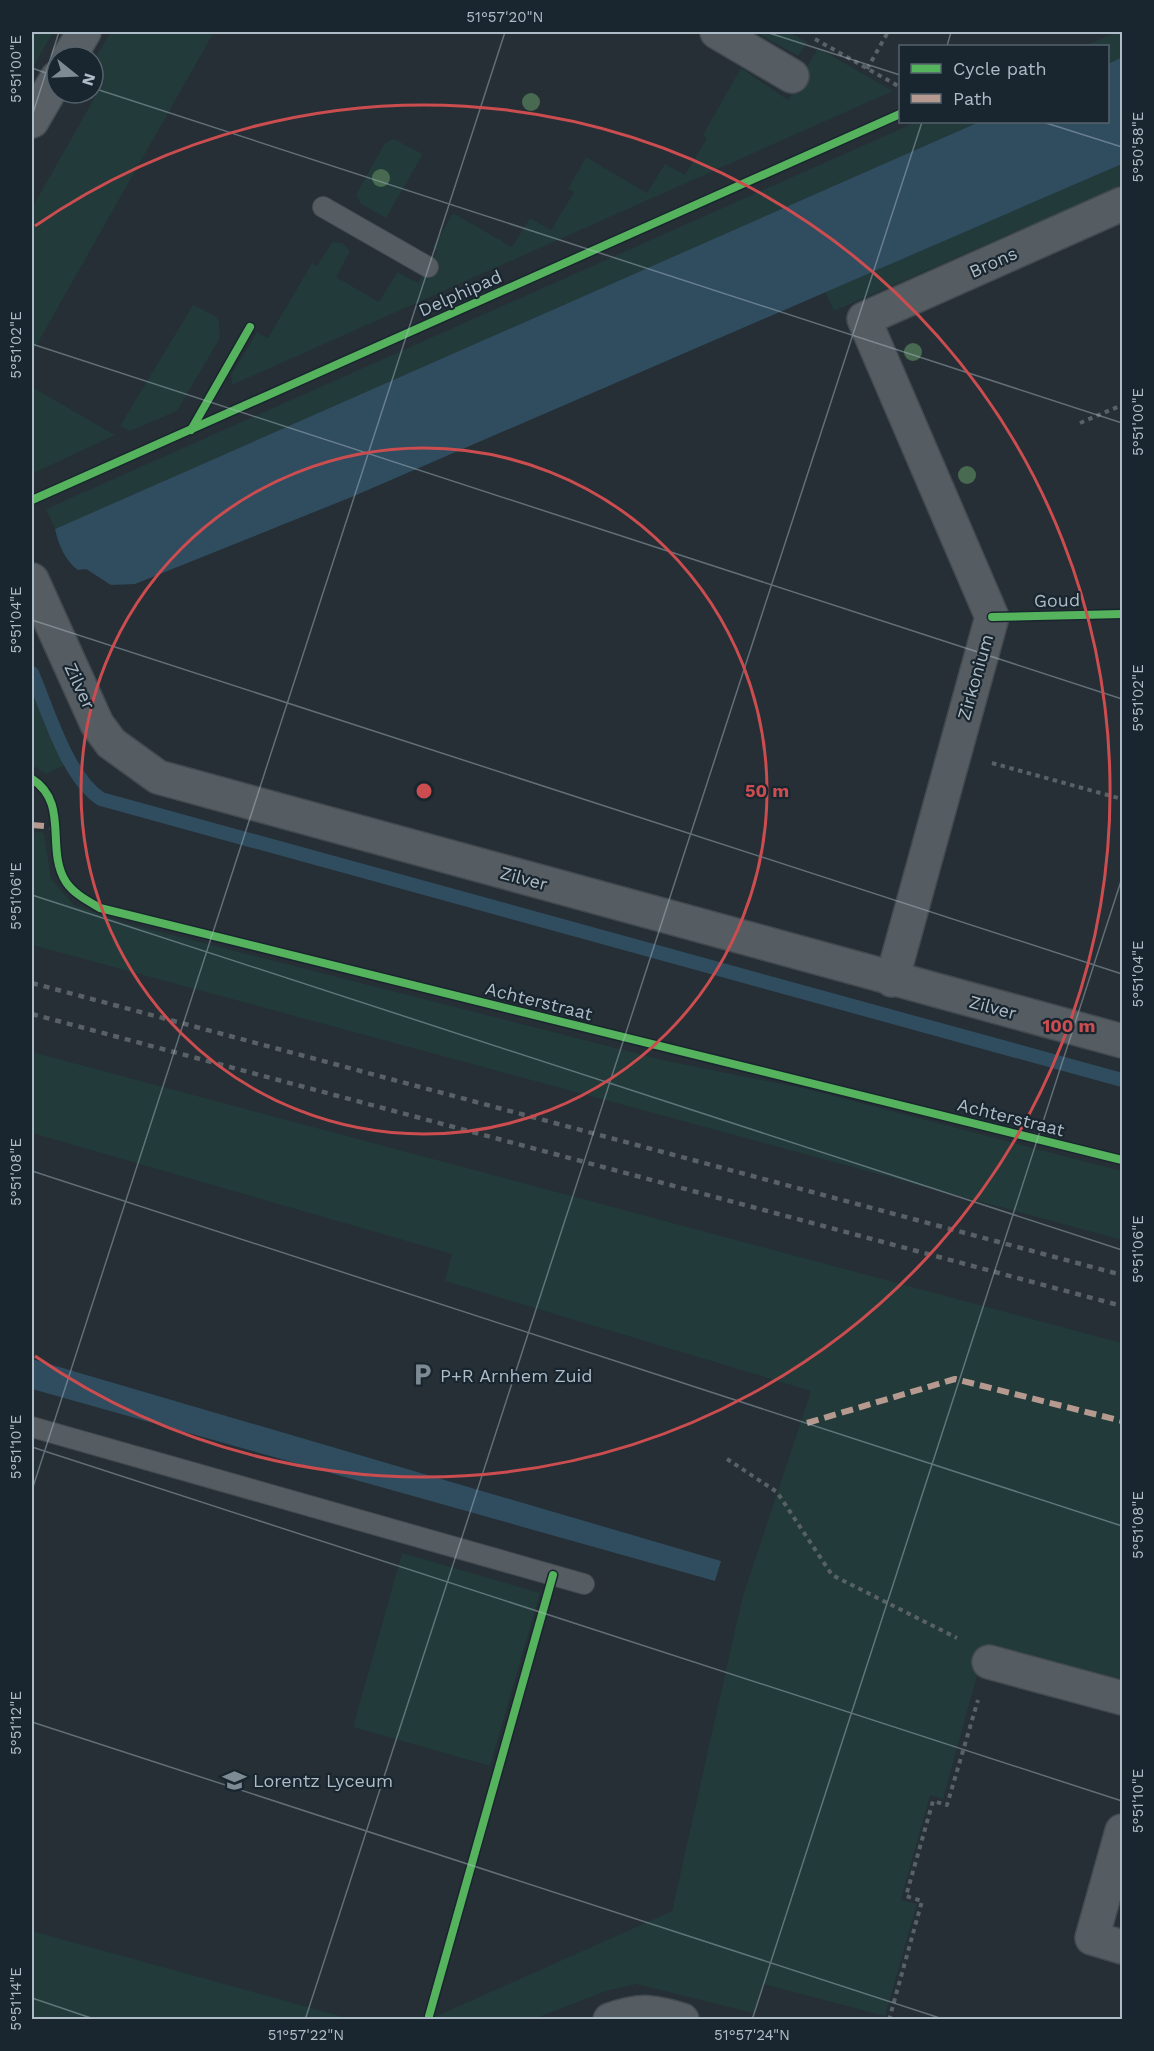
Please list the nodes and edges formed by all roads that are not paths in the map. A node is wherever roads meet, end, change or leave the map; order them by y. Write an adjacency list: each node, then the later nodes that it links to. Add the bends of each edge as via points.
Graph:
1 (84, 32): 3 (main road)
2 (717, 32): 4 (street)
3 (76, 45)
4 (792, 76)
5 (45, 99): 6 (main road)
6 (32, 122)
7 (1122, 204): 10 (street, Brons)
8 (323, 207): 9 (lane)
9 (428, 267)
10 (864, 319): 12 (street, Zirkonium, via 992,617)
11 (32, 580): 12 (street, Zilver, via 97,724 111,743 158,777)
12 (892, 980): 13 (street, Zilver)
13 (1122, 1041)
14 (32, 1427): 15 (lane)
15 (584, 1584)
16 (989, 1662): 17 (street)
17 (1122, 1698)
18 (1122, 1831): 19 (street, via 1092,1938)
19 (1122, 1947)
20 (610, 2019): 21 (street, via 634,2011)
21 (682, 2019)

